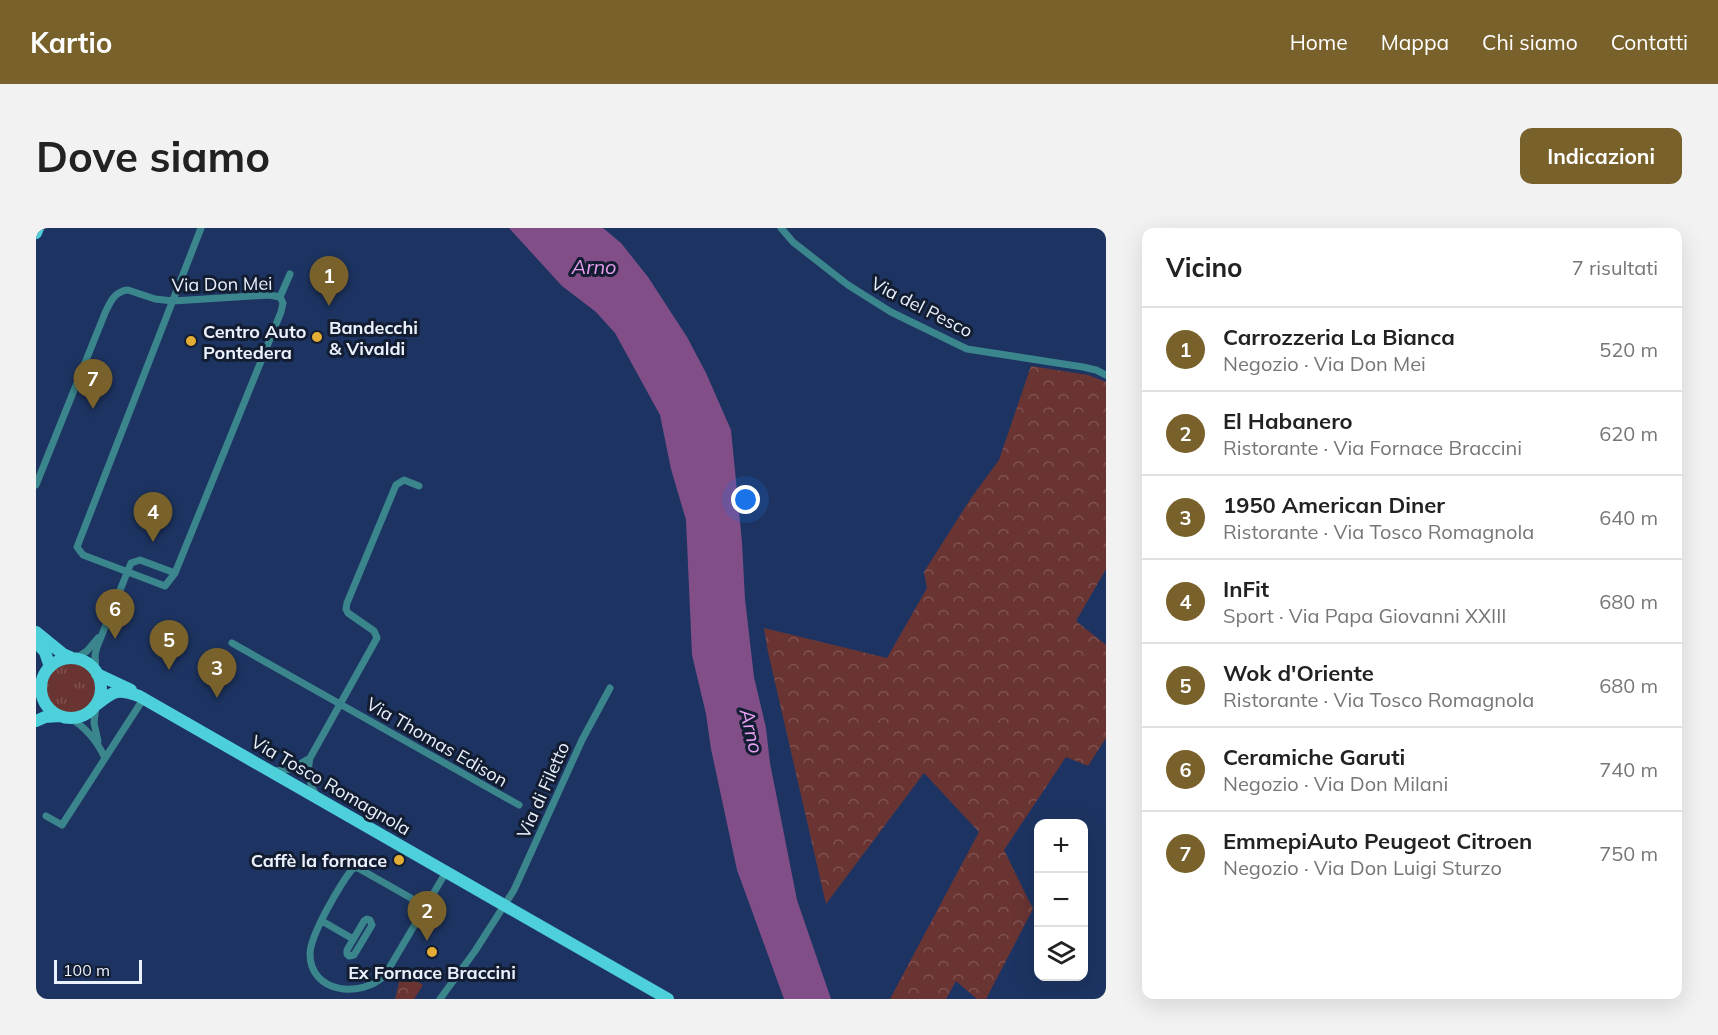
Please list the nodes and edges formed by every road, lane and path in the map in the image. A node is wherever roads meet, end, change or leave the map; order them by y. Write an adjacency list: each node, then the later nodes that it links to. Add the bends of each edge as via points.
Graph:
1 (38, 228): 4 (main road)
2 (201, 228): 7 (street)
3 (780, 228): 8 (street, Via del Pesco, via 848,285 891,312 967,349 1083,367)
4 (36, 233)
5 (290, 274): 6 (street)
6 (280, 297): 7 (street, Via Don Mei); 12 (street, Via Don Mei, via 283,307 278,322)
7 (173, 301): 9 (street, Via Don Mei, via 125,290 110,303); 11 (street, via 77,544 83,555)
8 (1106, 375)
9 (36, 485)
10 (419, 486): 23 (street, via 404,480 395,487 346,606 350,615 375,632 377,640)
11 (127, 571): 12 (street, via 140,560); 12 (street, via 165,586); 13 (street)
12 (175, 573)
13 (103, 631): 17 (street, via 91,648); 19 (street, via 95,655)
14 (36, 632): 17 (main road)
15 (36, 642): 18 (main road)
16 (232, 643): 23 (street, Via Thomas Edison)
17 (74, 658): 18 (main road, via 60,660); 19 (main road)
18 (50, 667): 20 (main road)
19 (97, 673): 22 (main road, Via Tosco Romagnola, via 129,689); 24 (main road, via 101,688)
20 (41, 688): 25 (main road); 26 (main road, via 51,711)
21 (610, 688): 39 (street, Via di Filetto)
22 (139, 700): 24 (main road, Via Tosco Romagnola, via 126,691 115,692); 29 (street); 33 (main road, Via Tosco Romagnola)
23 (340, 704): 30 (street); 36 (street, Via Thomas Edison)
24 (96, 705): 26 (main road, via 85,715); 28 (street, via 94,723)
25 (36, 706)
26 (65, 717): 27 (main road, via 45,717); 28 (street, via 83,727)
27 (36, 722)
28 (100, 747): 29 (street)
29 (105, 758): 37 (street, via 62,825)
30 (310, 758): 31 (street); 32 (street)
31 (297, 767): 33 (street, via 279,771); 34 (street)
32 (308, 767): 34 (street); 35 (street, via 309,780)
33 (267, 768): 34 (main road, Via Tosco Romagnola)
34 (297, 780): 35 (main road, Via Tosco Romagnola)
35 (319, 799): 38 (main road, Via Tosco Romagnola)
36 (519, 805)
37 (46, 816)
38 (446, 872): 39 (main road, Via Tosco Romagnola); 40 (street)
39 (504, 905): 43 (street, Via di Filetto); 44 (main road, Via Tosco Romagnola)
40 (425, 906): 41 (street, via 354,867); 41 (street, via 383,978 356,993 329,987 313,967 311,945)
41 (322, 921): 42 (street)
42 (354, 939): 42 (street, via 347,951 351,956 371,926 370,920 364,921)
43 (440, 999)
44 (668, 999)

